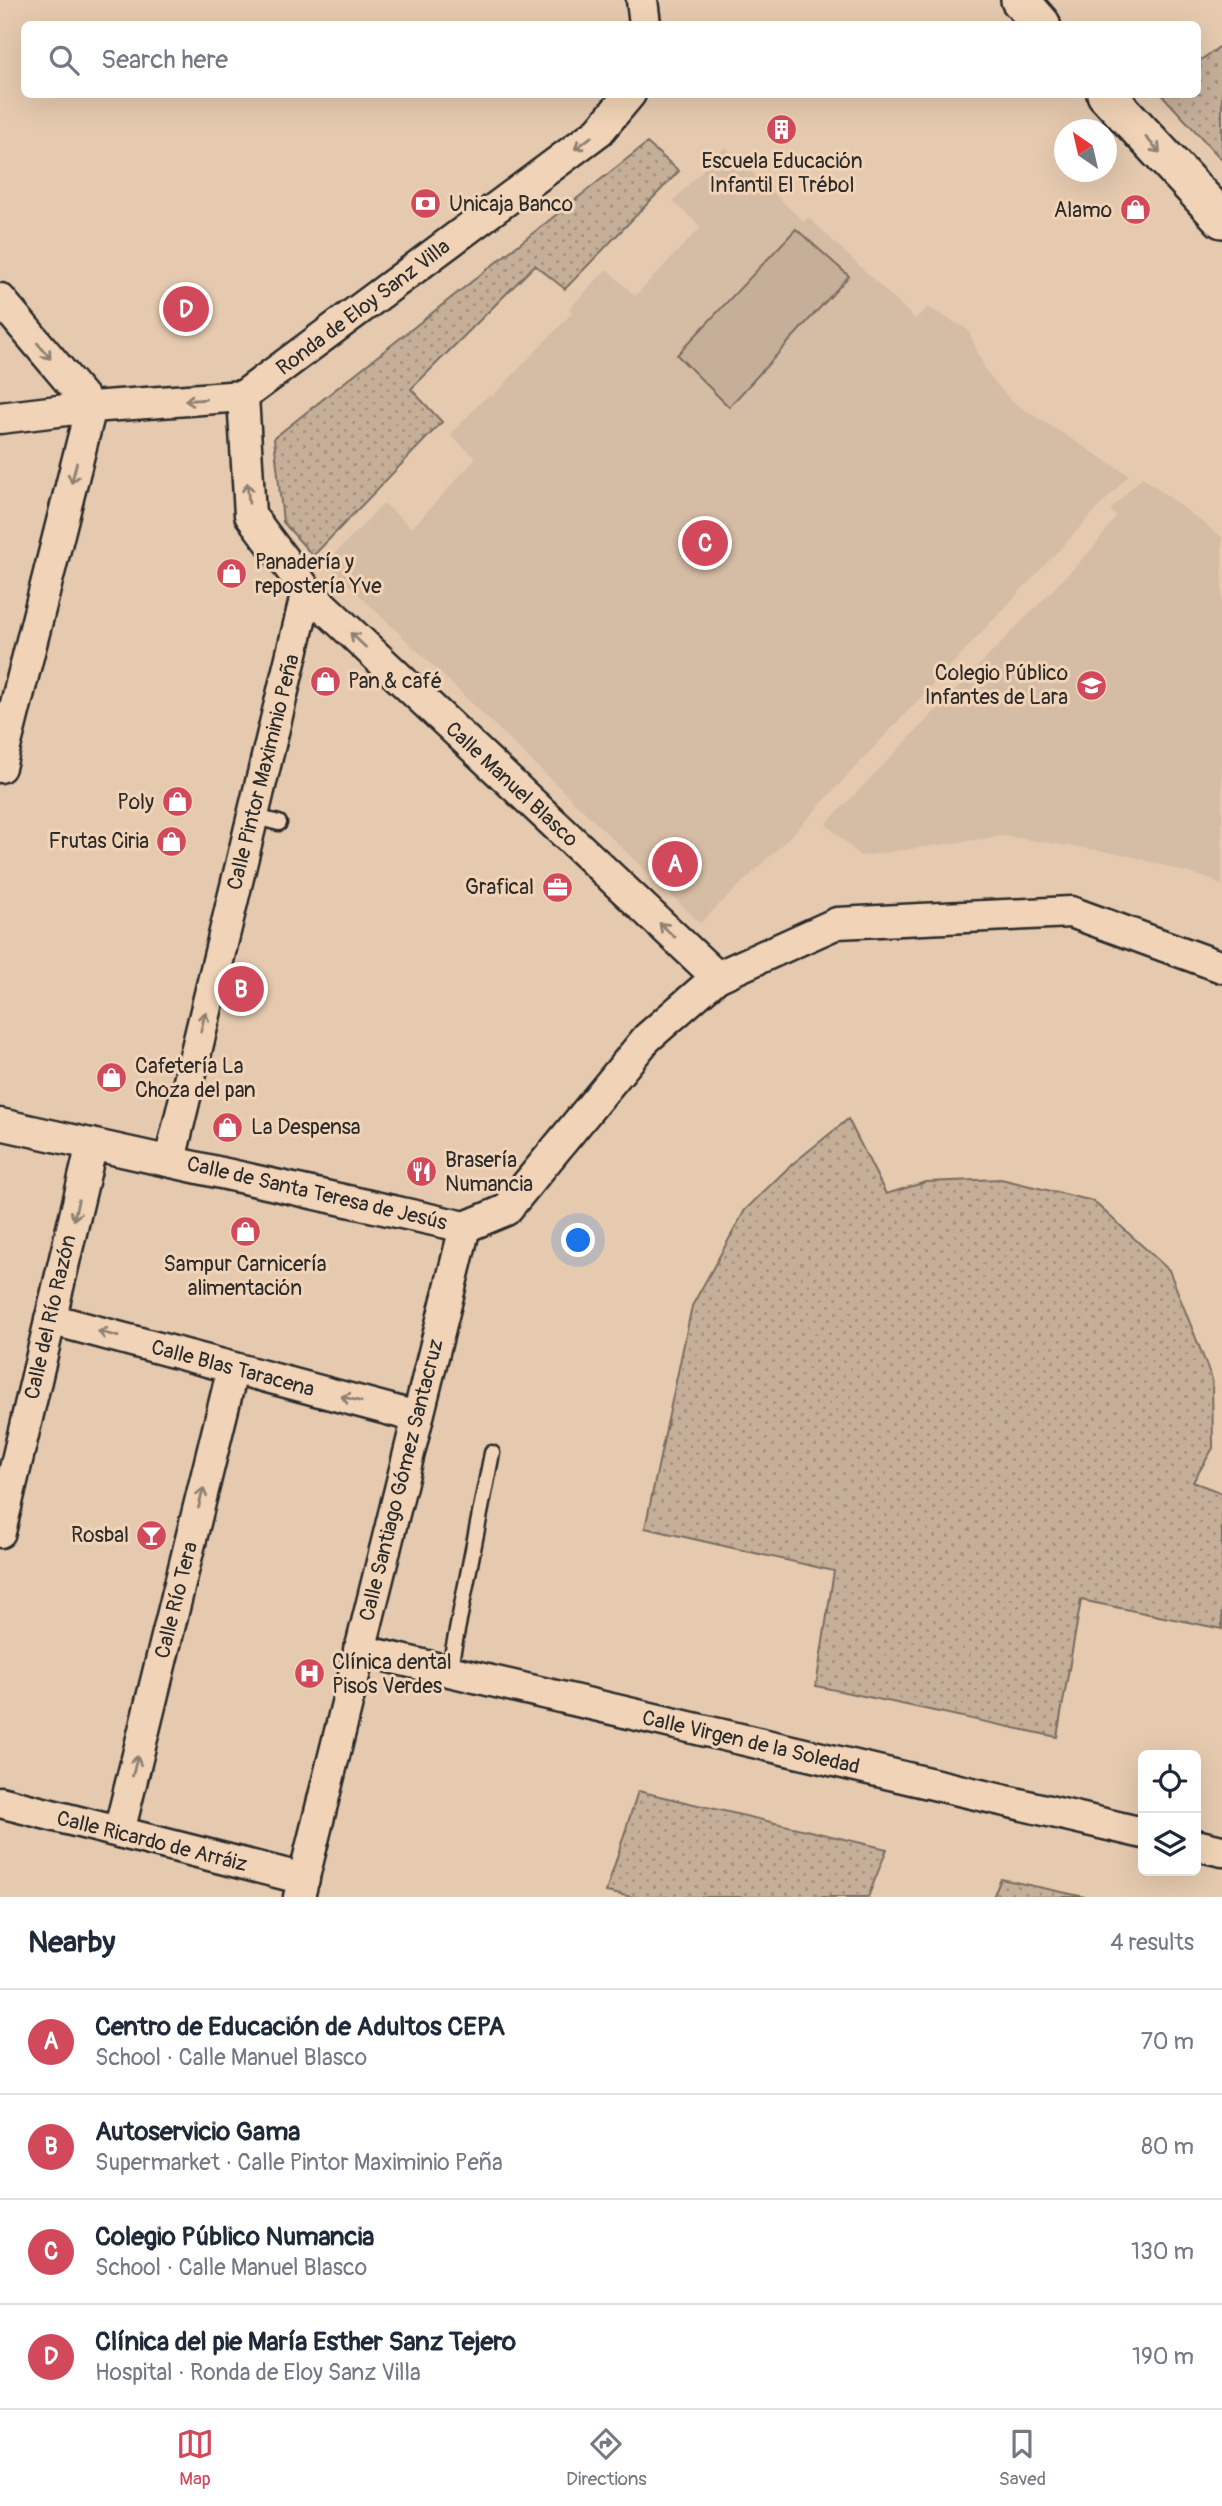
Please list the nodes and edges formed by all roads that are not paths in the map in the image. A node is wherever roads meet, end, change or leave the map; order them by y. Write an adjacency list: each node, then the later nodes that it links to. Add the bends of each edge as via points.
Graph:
1 (642, 0): 3 (street)
2 (1020, 0): 4 (street)
3 (645, 21)
4 (1038, 21)
5 (627, 98): 9 (street, Ronda de Eloy Sanz Villa, one-way to 9, via 599,131)
6 (1110, 98): 7 (street, one-way to 7)
7 (1222, 219)
8 (0, 299): 10 (street, one-way to 10)
9 (243, 396): 10 (street, one-way to 10); 12 (street, one-way to 9, via 250,515)
10 (91, 407): 11 (street); 13 (street, one-way to 13)
11 (0, 418)
12 (307, 591): 15 (street, Calle Manuel Blasco, one-way to 12); 18 (street, Calle Pintor Maximinio Peña, one-way to 12, via 266,819)
13 (0, 767)
14 (1222, 967): 15 (street, Calle de Santa Teresa de Jesús, via 1071,912 838,923)
15 (717, 977): 19 (street, Calle de Santa Teresa de Jesús, via 647,1038 506,1210)
16 (0, 1124): 17 (street, Calle de Santa Teresa de Jesús)
17 (92, 1144): 18 (street, Calle de Santa Teresa de Jesús); 20 (street, Calle del Río Razón, one-way to 20)
18 (170, 1160): 19 (street, Calle de Santa Teresa de Jesús)
19 (465, 1227): 22 (street, Calle Santiago Gómez Santacruz)
20 (50, 1319): 21 (street, Calle Blas Taracena, one-way to 20); 24 (street, Calle del Río Razón)
21 (233, 1368): 22 (street, Calle Blas Taracena, one-way to 21); 28 (street, Calle Río Tera, one-way to 21)
22 (417, 1417): 25 (street, Calle Santiago Gómez Santacruz)
23 (492, 1454): 26 (lane)
24 (0, 1532)
25 (359, 1650): 26 (street, Calle Virgen de la Soledad); 32 (street, Calle Santiago Gómez Santacruz)
26 (449, 1671): 29 (street, Calle Virgen de la Soledad)
27 (0, 1802): 28 (street, Calle Ricardo de Arráiz)
28 (119, 1832): 32 (street, Calle Ricardo de Arráiz)
29 (1138, 1832)
30 (1201, 1846): 31 (street)
31 (1222, 1852)
32 (302, 1888)

